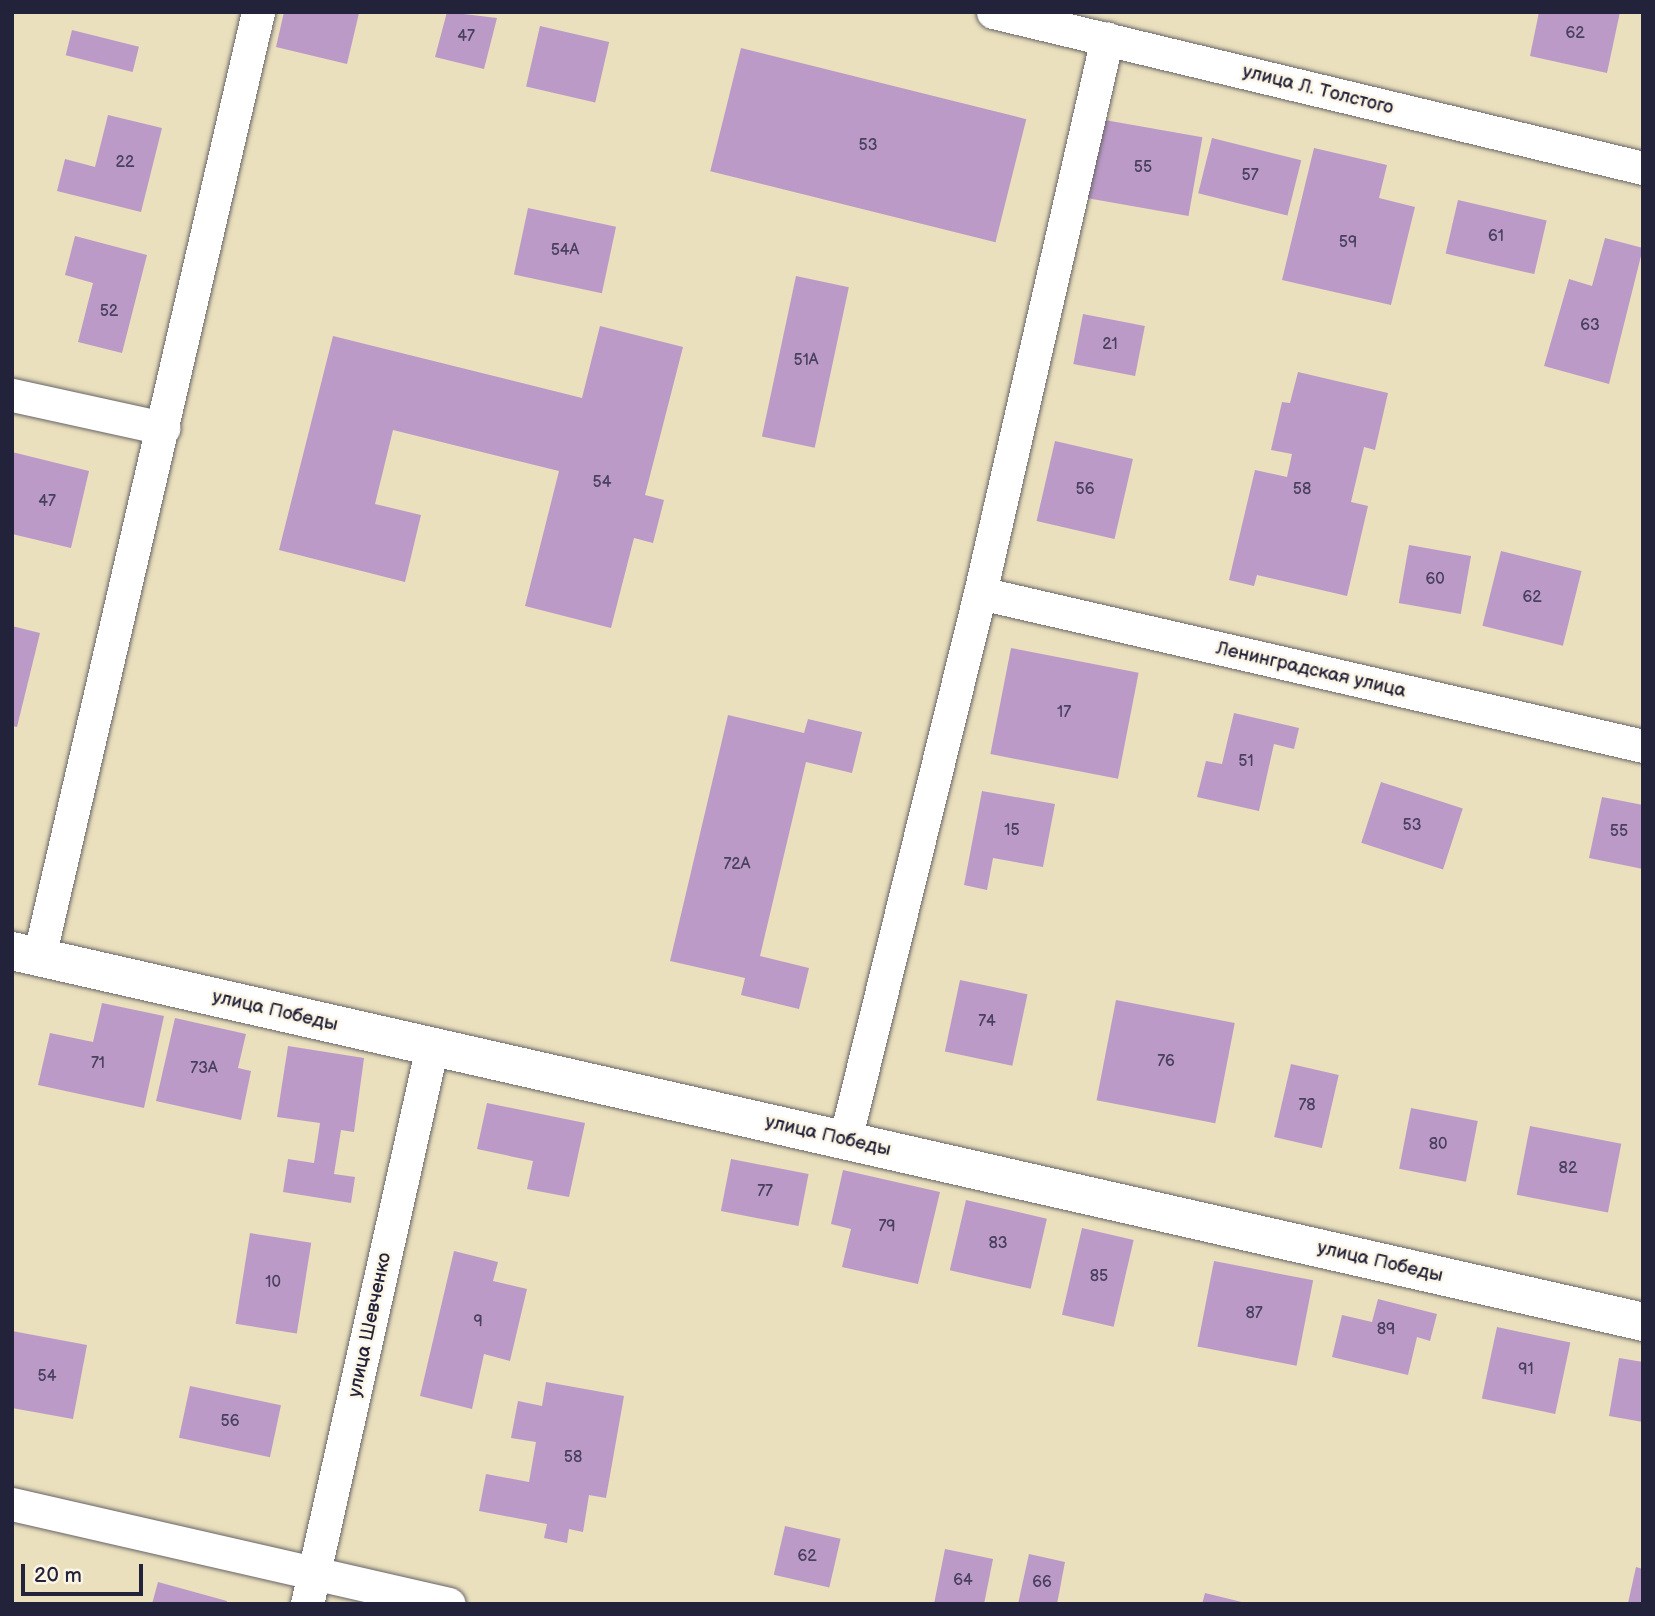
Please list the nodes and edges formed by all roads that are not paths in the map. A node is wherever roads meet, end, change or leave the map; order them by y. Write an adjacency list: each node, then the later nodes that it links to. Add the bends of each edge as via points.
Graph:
1 (258, 12): 6 (street)
2 (993, 12): 3 (street, улица Л. Толстого)
3 (1107, 38): 4 (street, улица Л. Толстого); 7 (street)
4 (1643, 168)
5 (12, 395): 6 (street)
6 (163, 428): 9 (street)
7 (980, 593): 8 (street, Ленинградская улица); 11 (street)
8 (1643, 746)
9 (26, 954): 10 (street, улица Победы)
10 (432, 1046): 11 (street, улица Победы); 14 (street, улица Шевченко)
11 (845, 1139): 12 (street, улица Победы)
12 (1643, 1322)
13 (12, 1504): 14 (street)
14 (311, 1588): 15 (street)
15 (450, 1604)

